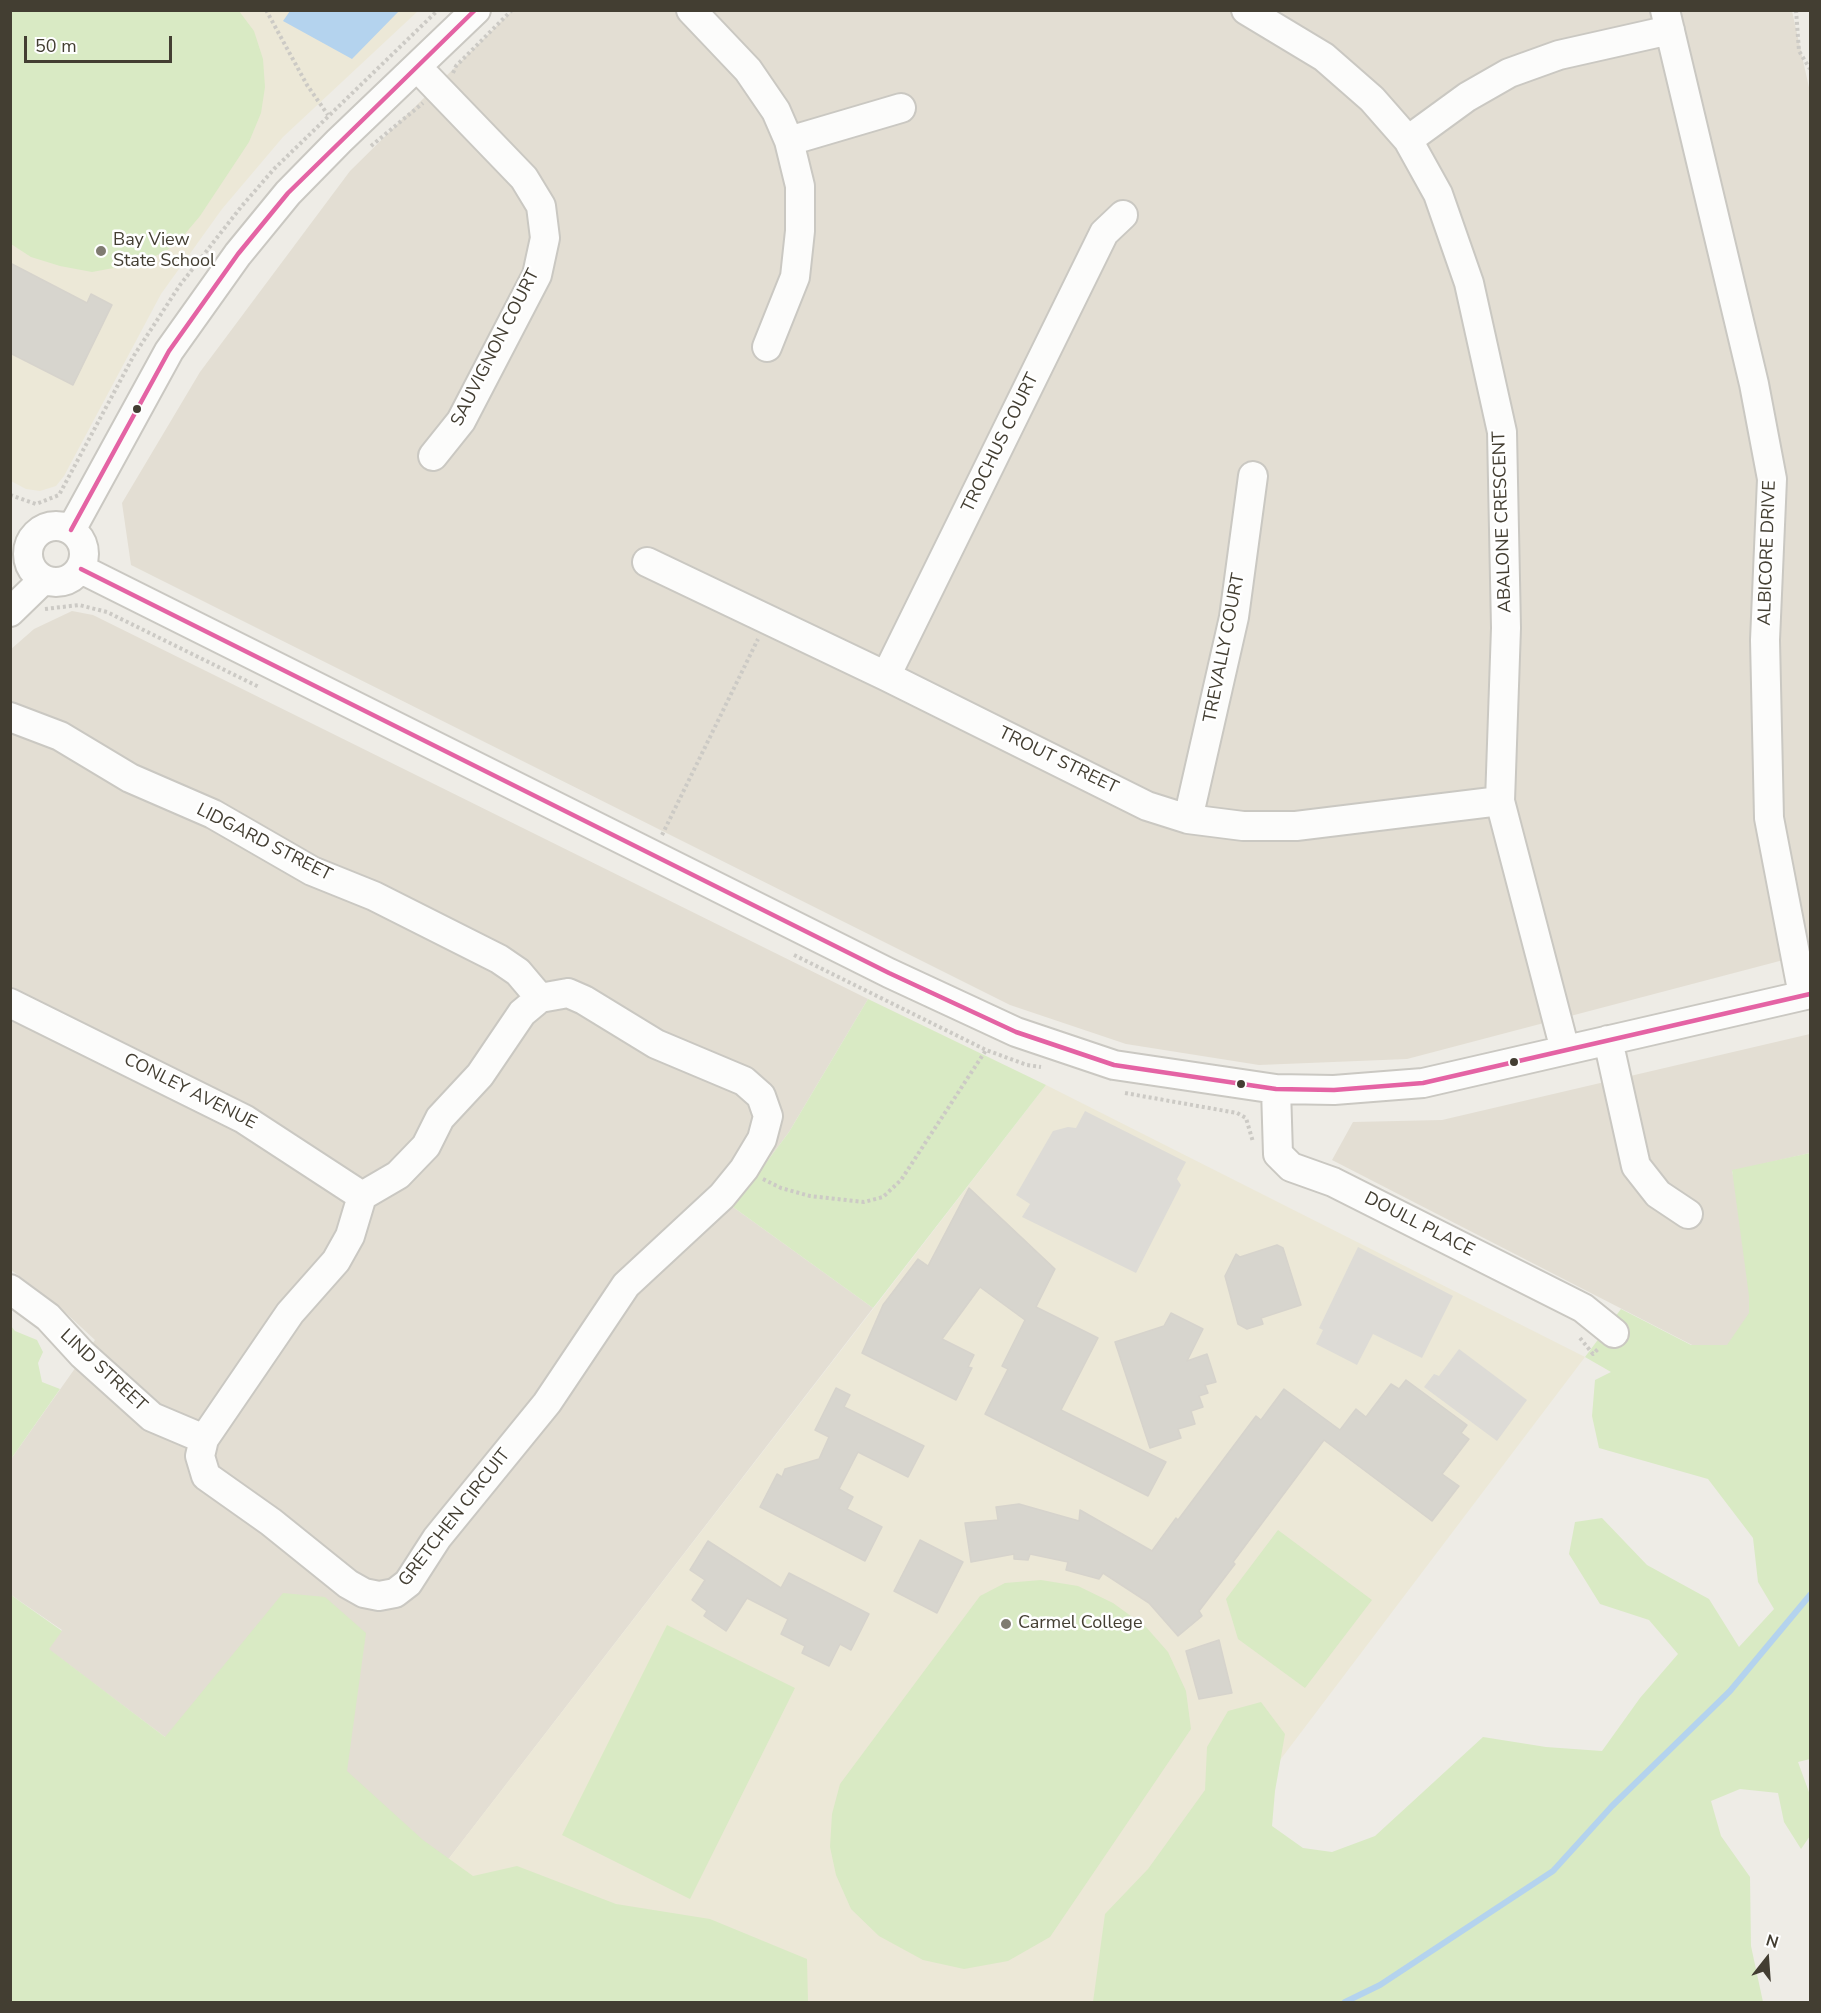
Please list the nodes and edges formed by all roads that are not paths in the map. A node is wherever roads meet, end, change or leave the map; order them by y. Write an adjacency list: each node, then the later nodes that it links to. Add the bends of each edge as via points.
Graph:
1 (476, 10): 5 (street)
2 (691, 10): 8 (street, via 748,70 776,111)
3 (1246, 10): 7 (street, ABALONE CRESCENT, via 1324,57 1372,99)
4 (1668, 20): 7 (street, via 1509,73 1467,97); 23 (street, ALBICORE DRIVE, via 1754,384 1772,479 1765,640 1769,818)
5 (417, 67): 11 (street, SAUVIGNON COURT, via 524,178 541,206 545,238 537,274 462,421); 13 (street, via 288,193 238,254 169,351)
6 (900, 108): 8 (street)
7 (1408, 140): 21 (street, ABALONE CRESCENT, via 1438,194 1469,283 1502,432 1506,628)
8 (789, 141): 10 (street, via 800,186 798,254 795,276)
9 (1123, 215): 19 (street, TROCHUS COURT, via 1104,233)
10 (767, 347)
11 (434, 456)
12 (1253, 476): 22 (street, TREVALLY COURT, via 1234,617)
13 (71, 512): 14 (street, via 56,525); 16 (street, via 84,549)
14 (20, 539): 17 (street, via 30,566)
15 (647, 562): 19 (street, TROUT STREET)
16 (81, 569): 17 (street, via 66,581); 28 (street, via 889,973 1016,1032 1114,1065)
17 (43, 580): 18 (street)
18 (10, 612)
19 (886, 676): 22 (street, TROUT STREET, via 1147,806)
20 (10, 717): 24 (street, LIDGARD STREET, via 60,736 130,778 213,814 312,871 374,896 499,959 518,972)
21 (1500, 801): 22 (street, TROUT STREET, via 1296,826 1243,826); 27 (street, ABALONE CRESCENT)
22 (1188, 819)
23 (1807, 995): 26 (street)
24 (540, 998): 29 (street, via 522,1013 480,1075 440,1118 426,1146 398,1175); 33 (street, GRETCHEN CIRCUIT, via 568,993 656,1044 744,1081 761,1096 768,1116 762,1139 744,1169 722,1197 626,1285 547,1403 451,1520 408,1583 395,1593 379,1596 348,1584 206,1476 200,1456)
25 (10, 1003): 29 (street, CONLEY AVENUE, via 244,1119)
26 (1608, 1040): 27 (street); 30 (street, via 1636,1166 1658,1194)
27 (1565, 1050): 28 (street, via 1424,1083 1334,1090)
28 (1276, 1089): 32 (street, DOULL PLACE, via 1278,1154 1291,1167 1333,1182 1583,1308)
29 (362, 1196): 33 (street, via 350,1236 336,1261 290,1313)
30 (1688, 1214)
31 (10, 1289): 33 (street, LIND STREET, via 48,1317 82,1354 152,1417)
32 (1614, 1332)
33 (204, 1439)

